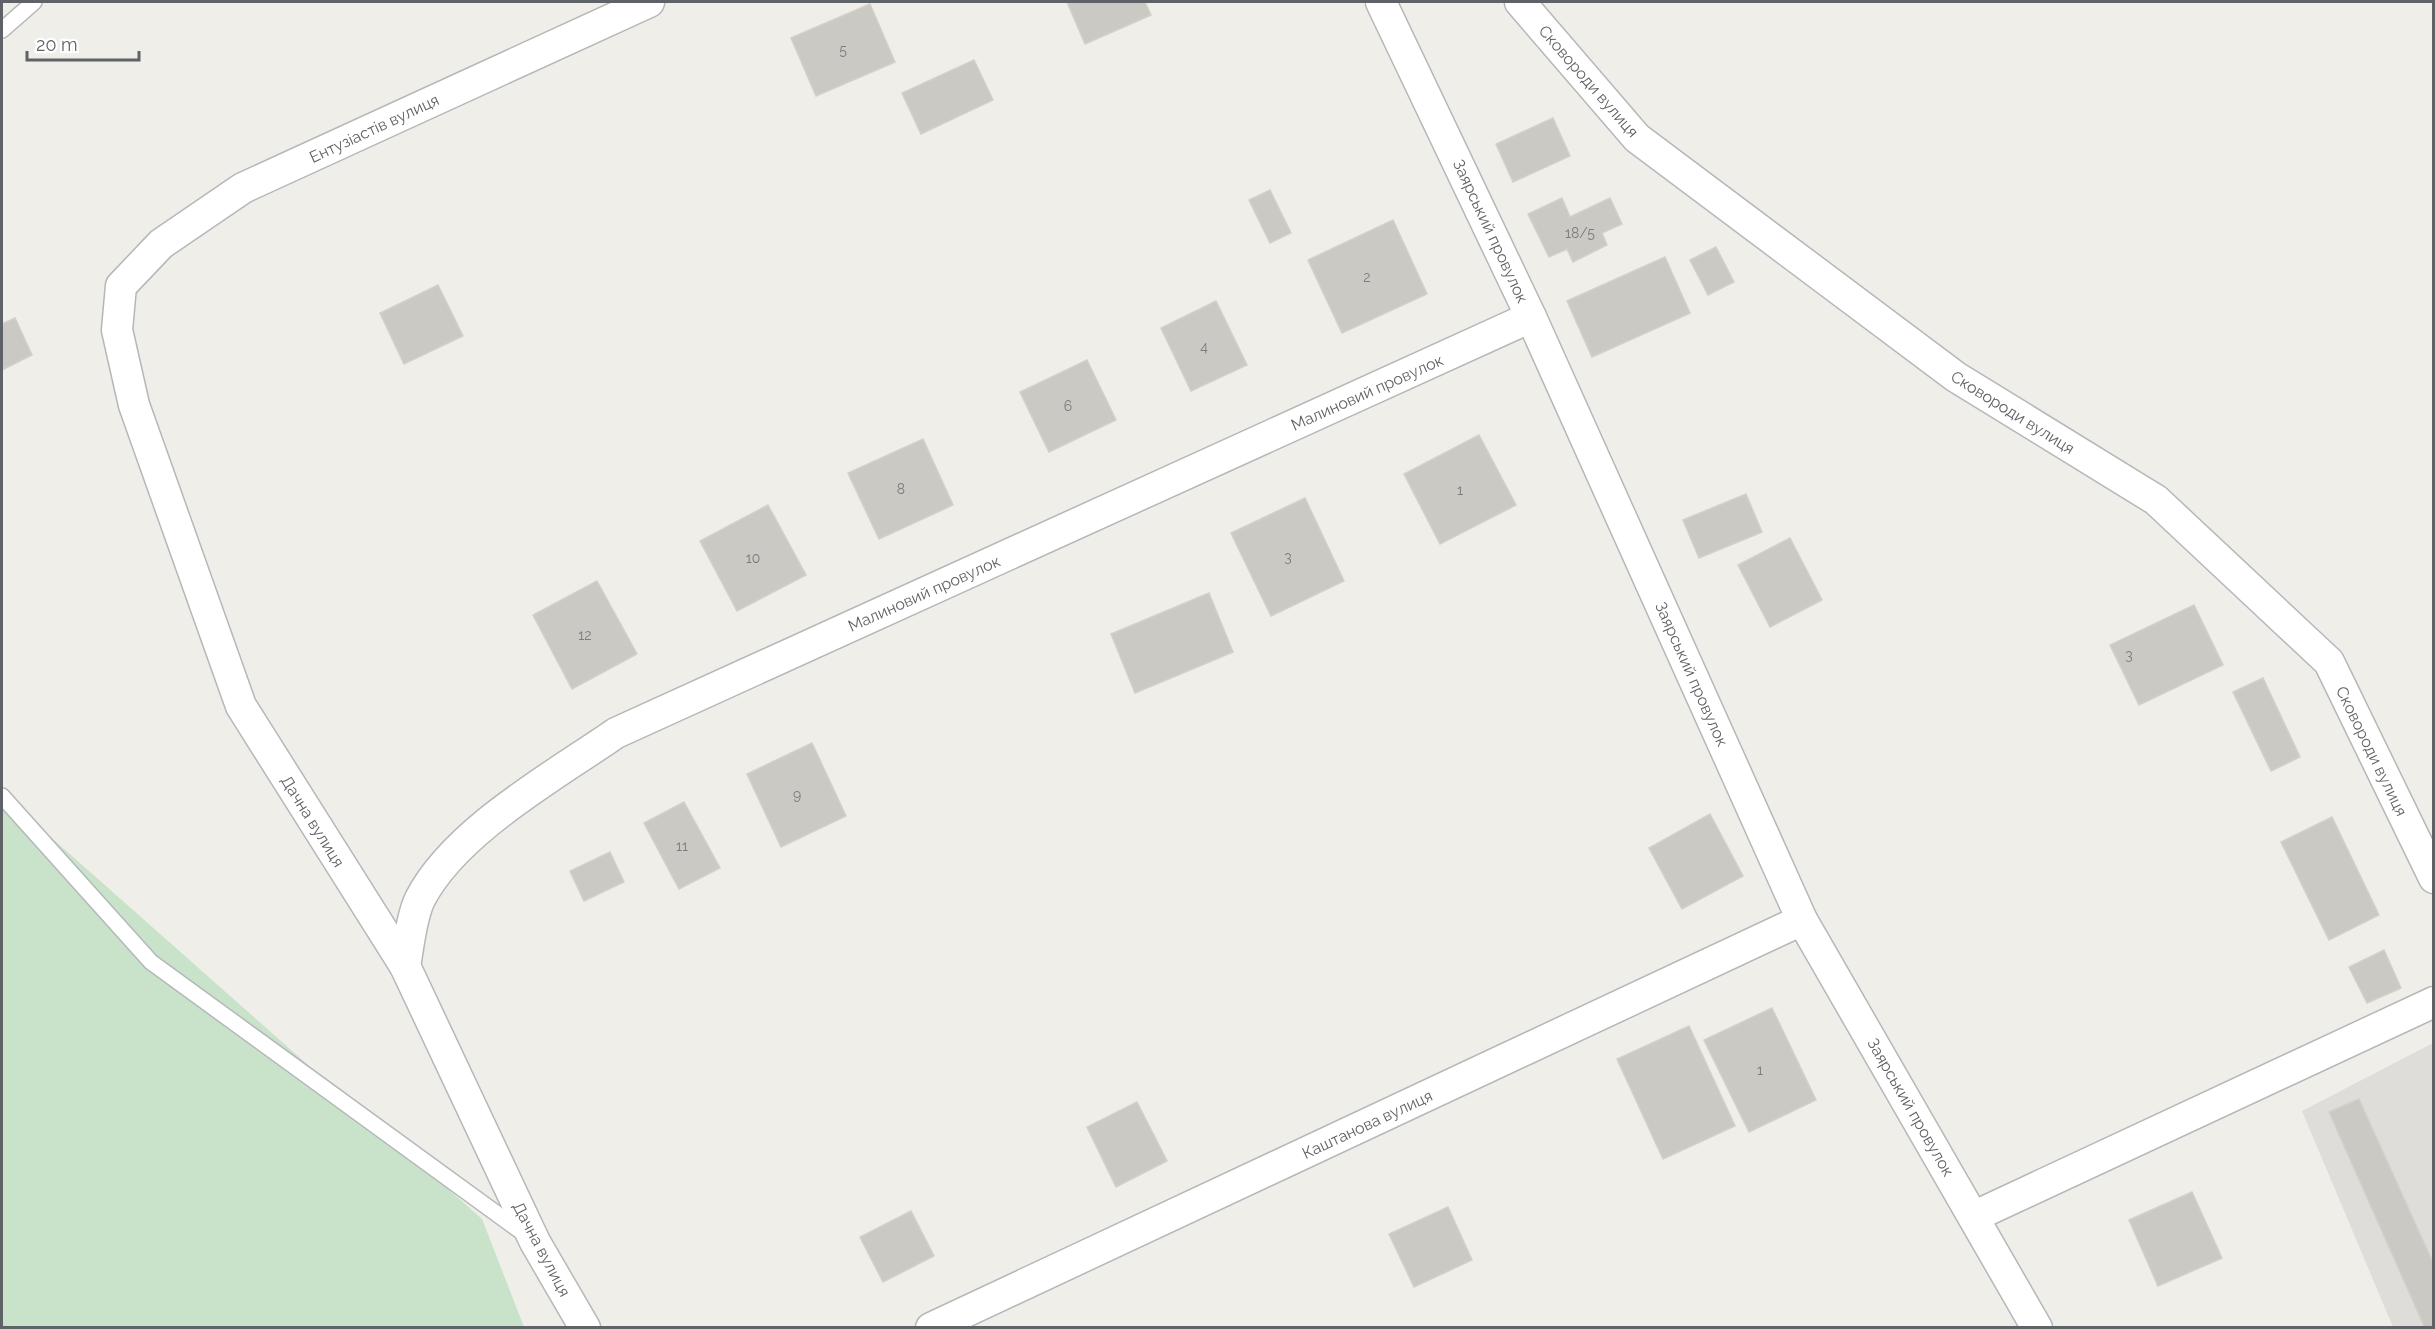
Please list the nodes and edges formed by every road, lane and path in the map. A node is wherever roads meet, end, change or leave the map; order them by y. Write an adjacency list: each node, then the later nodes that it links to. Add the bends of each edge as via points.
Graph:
1 (34, 2): 5 (lane)
2 (649, 2): 6 (street, Ентузіастів вулиця, via 243,188 160,244)
3 (1381, 2): 7 (street, Заярський провулок)
4 (1520, 2): 9 (street, Сковороди вулиця, via 1637,138 1956,377 2156,500 2329,662)
5 (2, 30)
6 (121, 286): 11 (street, Дачна вулиця, via 117,330 134,405 241,706)
7 (1532, 317): 10 (street, Заярський провулок); 11 (street, Малиновий провулок, via 616,733 491,820 440,867 419,901)
8 (2, 796): 14 (lane, via 151,962)
9 (2433, 878)
10 (1802, 920): 13 (street, Заярський провулок); 16 (street, Каштанова вулиця)
11 (405, 966): 14 (street, Дачна вулиця)
12 (2433, 1002): 13 (street)
13 (1975, 1216): 17 (street, Заярський провулок)
14 (535, 1242): 15 (street, Дачна вулиця)
15 (585, 1328)
16 (931, 1328)
17 (2037, 1328)

